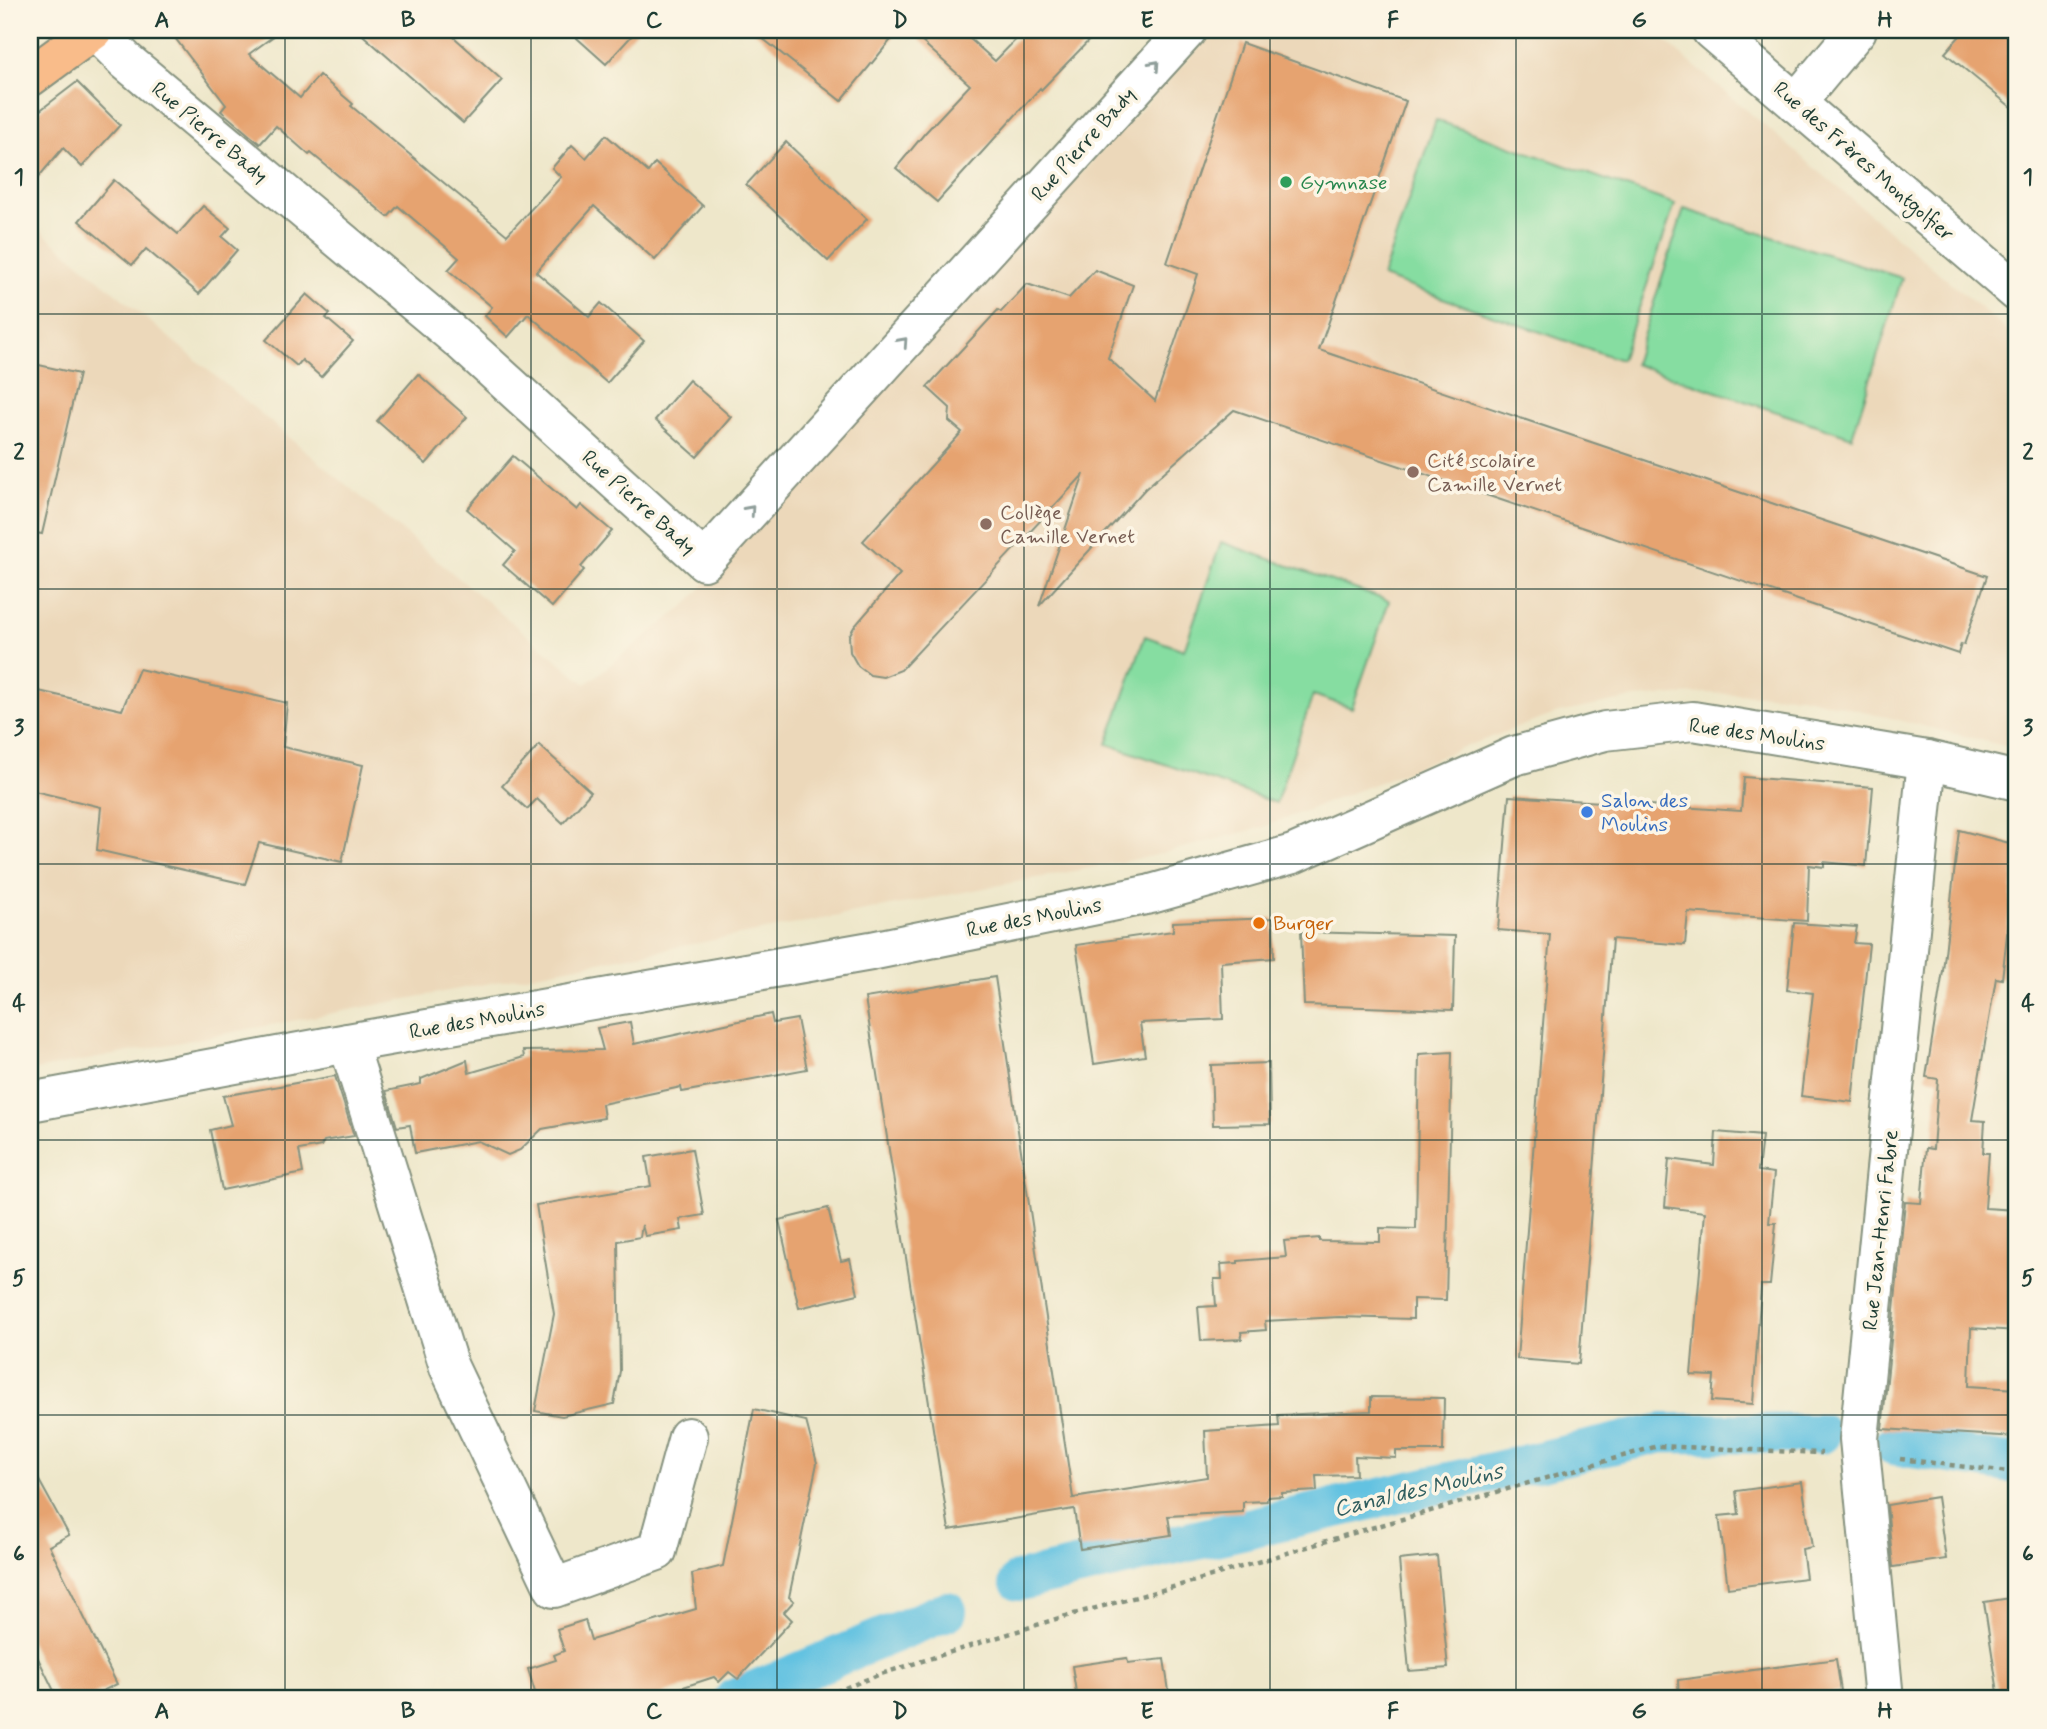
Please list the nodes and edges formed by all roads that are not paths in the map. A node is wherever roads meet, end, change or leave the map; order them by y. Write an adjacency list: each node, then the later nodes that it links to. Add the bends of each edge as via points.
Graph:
1 (94, 30): 2 (street, Rue Pierre Bady, one-way to 2, via 462,342 704,561); 5 (main road)
2 (1187, 30)
3 (1711, 30): 6 (street, Rue des Frères Montgolfier)
4 (1857, 30): 6 (street)
5 (30, 76)
6 (1796, 103): 7 (street, Rue des Frères Montgolfier)
7 (2017, 292)
8 (1927, 760): 9 (street, Rue des Moulins); 10 (street, Rue des Moulins, via 1692,722 1605,731 1514,756 1293,854 1151,894 871,951); 13 (street, Rue Jean-Henri Fabre, via 1859,1438)
9 (2017, 781)
10 (348, 1042): 11 (street, Rue des Moulins); 12 (street, via 449,1367 554,1588 657,1551)
11 (30, 1102)
12 (688, 1437)
13 (1884, 1699)

